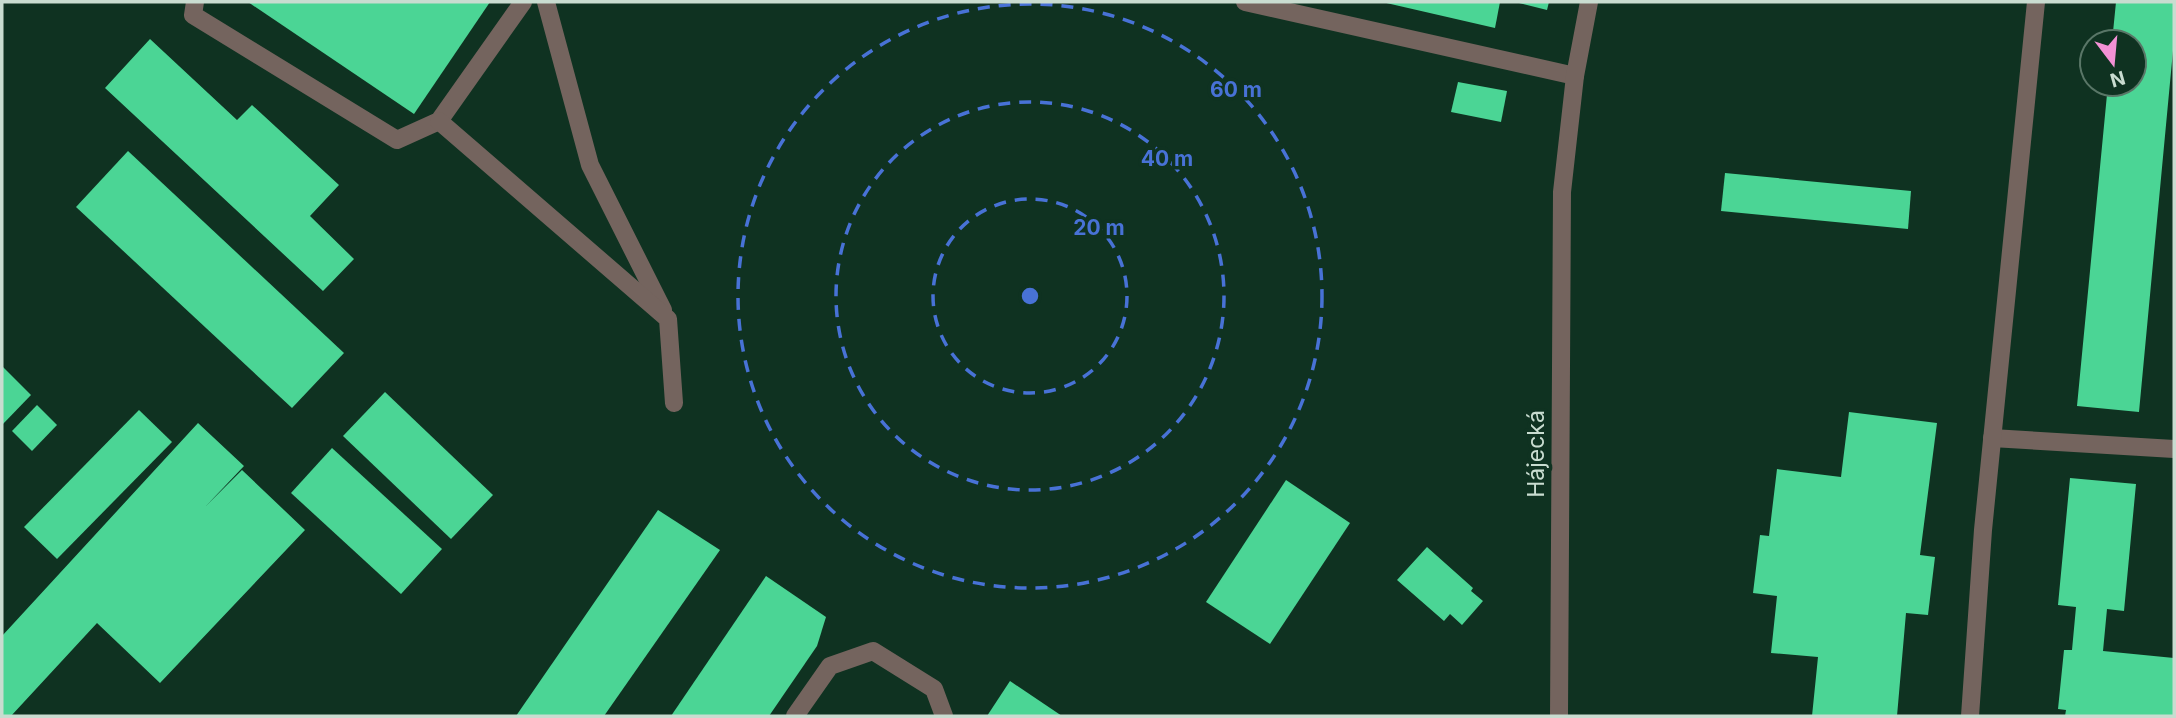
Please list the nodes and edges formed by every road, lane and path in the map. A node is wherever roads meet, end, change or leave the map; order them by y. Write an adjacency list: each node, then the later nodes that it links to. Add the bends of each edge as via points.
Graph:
1 (195, 2): 8 (street, via 193,15 397,140)
2 (523, 2): 8 (street)
3 (546, 2): 9 (street, via 590,164)
4 (1245, 2): 7 (street)
5 (1589, 2): 7 (street, Hájecká)
6 (2036, 2): 11 (street)
7 (1575, 76): 15 (street, Hájecká, via 1562,192)
8 (439, 121): 9 (street)
9 (668, 319): 10 (street)
10 (674, 403)
11 (1992, 438): 12 (street); 16 (street)
12 (2174, 449)
13 (795, 716): 14 (street, via 830,666 873,651 934,690)
14 (944, 716)
15 (1559, 716)
16 (1970, 716)

